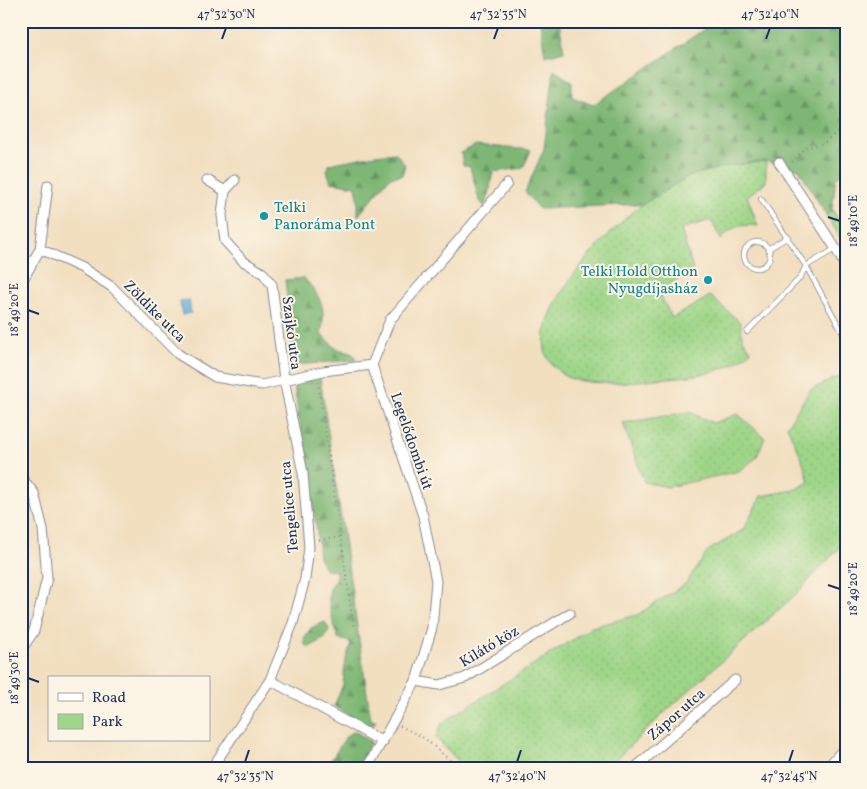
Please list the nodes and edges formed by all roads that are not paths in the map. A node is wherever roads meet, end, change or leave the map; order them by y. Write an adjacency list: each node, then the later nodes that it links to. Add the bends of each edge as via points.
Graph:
1 (782, 165): 11 (street)
2 (207, 180): 6 (street)
3 (235, 180): 6 (street)
4 (508, 184): 17 (street, via 390,320)
5 (48, 185): 9 (street)
6 (225, 191): 18 (street, Szajkó utca, via 222,214 226,242 243,261 264,273 272,285)
7 (761, 199): 8 (lane)
8 (788, 236): 10 (lane); 12 (lane)
9 (40, 249): 14 (street); 18 (street, Zöldike utca, via 82,268 112,287 178,354 215,377 262,385)
10 (768, 249): 10 (lane, via 758,242 749,244 744,251 745,260 750,266 762,267 768,261)
11 (836, 249): 12 (lane); 13 (street)
12 (806, 266): 15 (lane, via 800,278); 16 (lane)
13 (846, 267)
14 (21, 283)
15 (747, 332)
16 (845, 338)
17 (372, 366): 18 (street, Zöldike utca); 24 (street, Legelődombi út, via 423,516 436,582 432,628)
18 (284, 379): 22 (street, Tengelice utca, via 303,473 308,542 305,579 298,605)
19 (21, 477): 21 (street, via 34,493 43,530 47,578 34,630)
20 (570, 613): 24 (street, Kilátó köz, via 464,678 439,685)
21 (21, 650)
22 (270, 680): 25 (street); 27 (street)
23 (735, 680): 29 (street, Zápor utca)
24 (416, 681): 25 (street, Legelődombi út)
25 (383, 742): 28 (street, Legelődombi út)
26 (846, 746): 30 (street)
27 (212, 768)
28 (367, 768)
29 (635, 768)
30 (827, 768)

